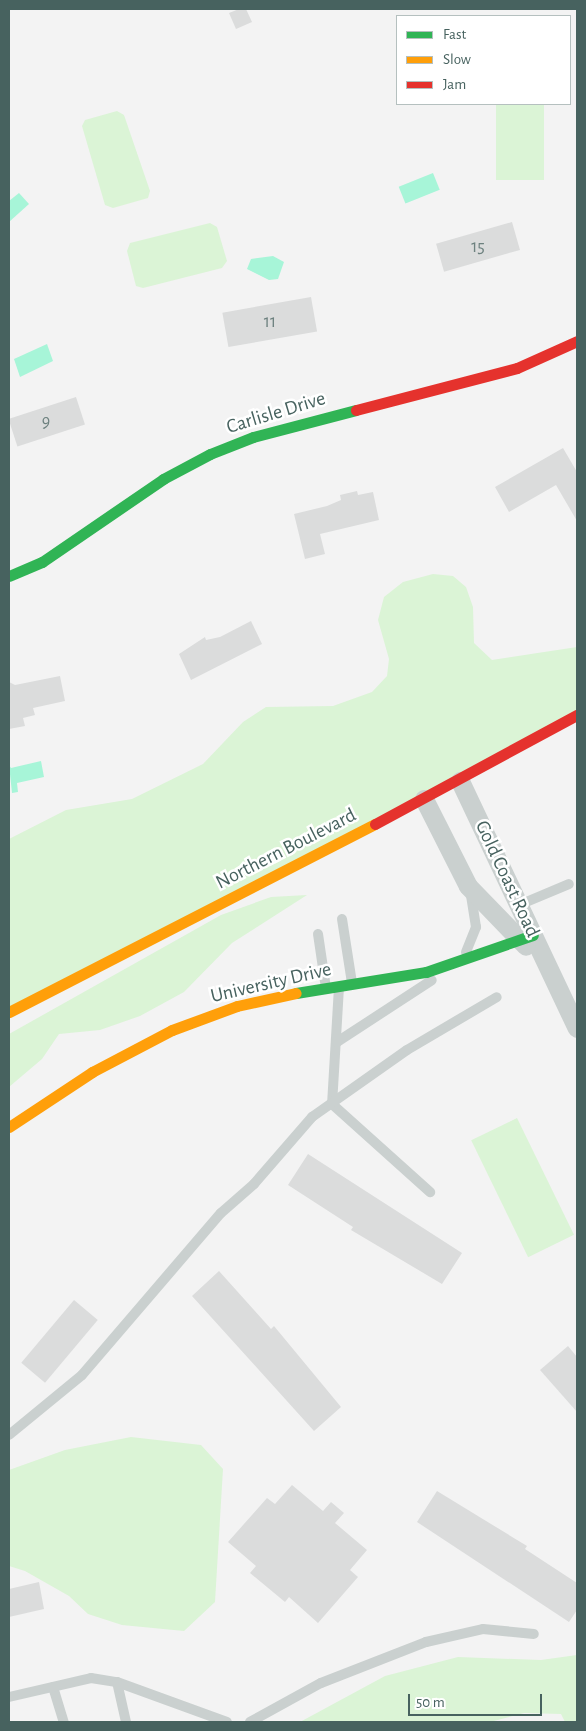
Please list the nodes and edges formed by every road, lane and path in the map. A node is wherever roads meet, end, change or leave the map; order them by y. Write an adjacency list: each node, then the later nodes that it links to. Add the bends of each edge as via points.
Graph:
1 (577, 341): 2 (street, Carlisle Drive, via 517,368 253,437 210,454 163,479 42,562)
2 (9, 576)
3 (577, 715): 4 (street, Northern Boulevard)
4 (460, 781): 5 (street, Northern Boulevard); 8 (street, Gold Coast Road)
5 (424, 799): 7 (street, Gold Coast Road); 18 (street, Northern Boulevard)
6 (569, 884): 8 (lane)
7 (468, 886): 11 (street, Gold Coast Road); 13 (lane, via 476,927 472,942)
8 (519, 905): 11 (street, Gold Coast Road)
9 (342, 919): 14 (lane)
10 (318, 934): 16 (lane)
11 (526, 937): 12 (street, University Drive); 19 (street, Gold Coast Road, via 554,977)
12 (474, 957): 13 (street, University Drive); 20 (lane)
13 (458, 963): 14 (street, University Drive, via 426,972)
14 (352, 984): 15 (street, University Drive)
15 (339, 986): 16 (street, University Drive); 20 (lane)
16 (326, 988): 22 (street, University Drive, via 237,1006 172,1030 92,1072)
17 (497, 998): 21 (lane, via 407,1050)
18 (9, 1012)
19 (577, 1028)
20 (337, 1042): 21 (lane)
21 (332, 1104): 23 (lane); 24 (lane, via 312,1117 254,1184 221,1212 82,1375)
22 (9, 1127)
23 (430, 1192)
24 (9, 1435)
25 (534, 1634): 32 (lane, via 483,1629 426,1642 321,1683)
26 (118, 1682): 27 (lane, via 91,1678); 30 (lane); 31 (lane)
27 (53, 1686): 28 (lane); 29 (lane)
28 (9, 1697)
29 (64, 1722)
30 (126, 1722)
31 (227, 1722)
32 (250, 1722)

